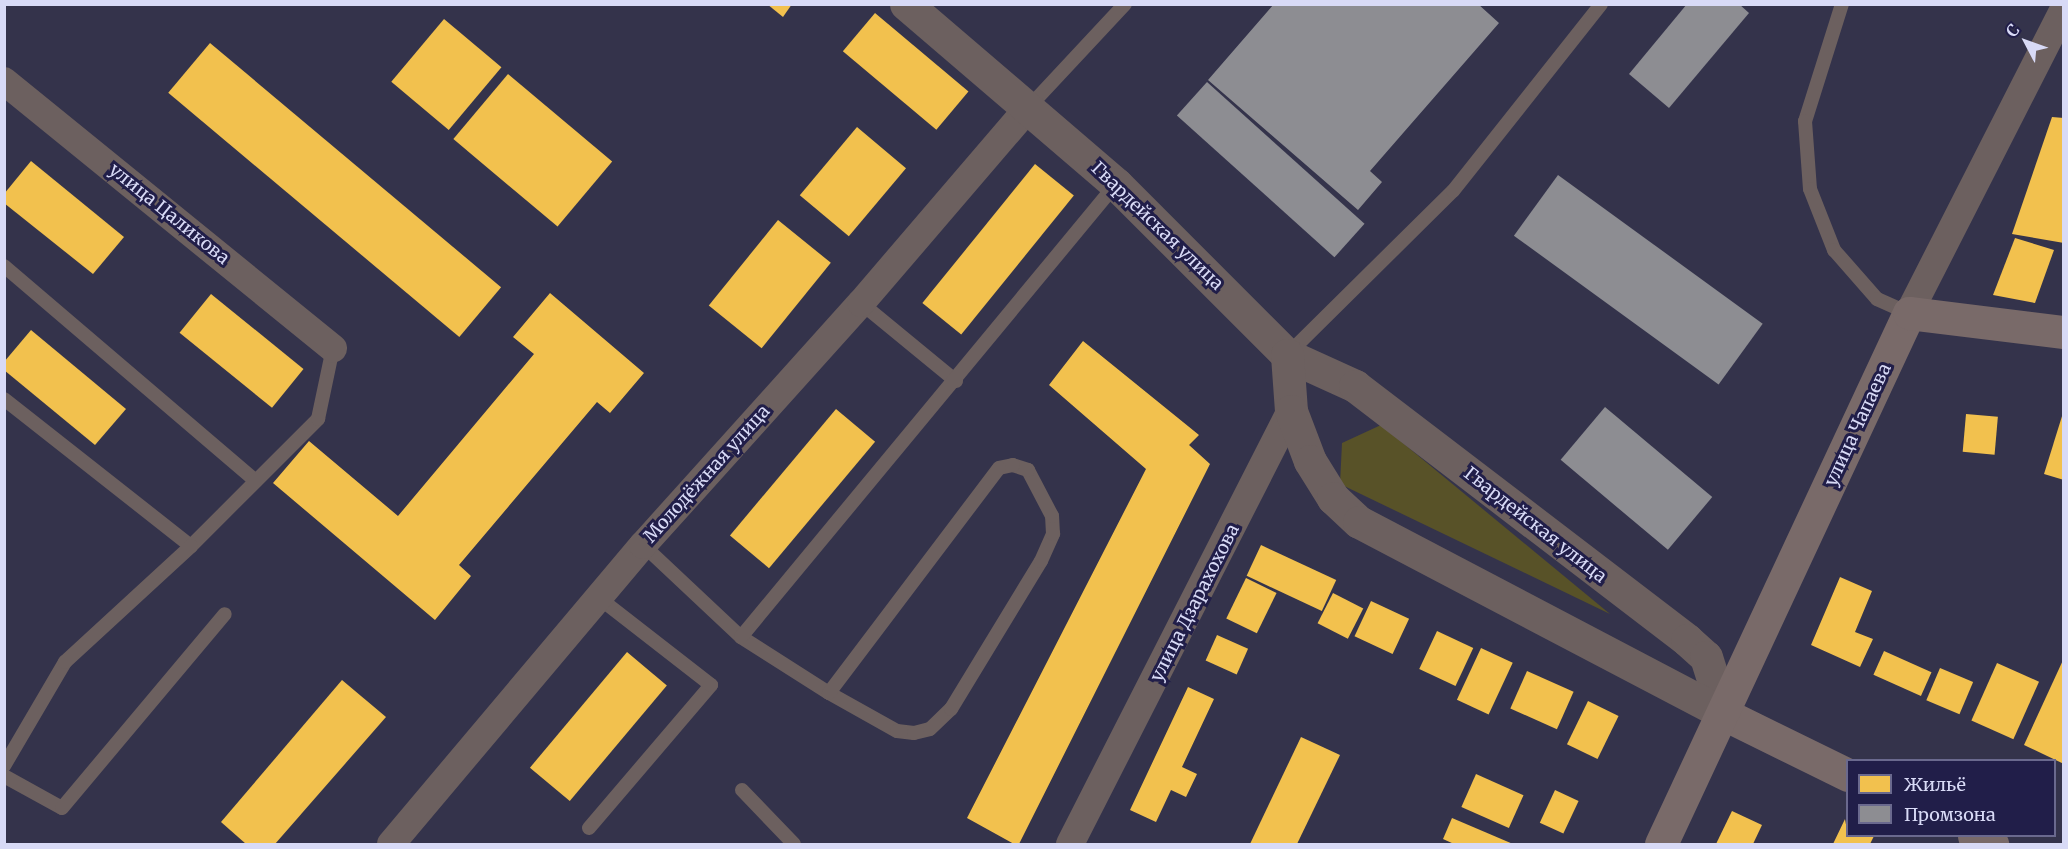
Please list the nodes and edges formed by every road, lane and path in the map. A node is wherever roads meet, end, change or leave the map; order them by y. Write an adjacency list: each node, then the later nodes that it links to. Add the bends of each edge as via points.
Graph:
1 (906, 4): 7 (street, Гвардейская улица)
2 (1125, 4): 7 (lane)
3 (1601, 4): 14 (lane, via 1453,190)
4 (1842, 4): 11 (lane, via 1805,121 1810,189 1834,250 1878,299)
5 (2064, 9): 11 (street, улица Чапаева)
6 (4, 81): 13 (street, улица Цаликова)
7 (1028, 108): 8 (street, Гвардейская улица); 10 (street, Молодёжная улица)
8 (1116, 184): 14 (street, Гвардейская улица); 15 (lane)
9 (4, 266): 18 (lane)
10 (861, 303): 15 (lane); 19 (street, Молодёжная улица)
11 (1909, 313): 12 (main road); 25 (main road, улица Чапаева)
12 (2064, 332)
13 (333, 348): 18 (lane, via 318,419)
14 (1287, 355): 17 (street); 25 (street, Гвардейская улица, via 1355,386 1687,640 1706,657)
15 (956, 381): 23 (lane)
16 (4, 399): 20 (lane)
17 (1292, 411): 25 (street, via 1316,471 1333,498 1359,522); 34 (street, улица Дзарахохова)
18 (256, 481): 20 (lane)
19 (643, 545): 21 (street, Молодёжная улица); 23 (lane)
20 (191, 546): 26 (lane, via 65,662)
21 (598, 597): 30 (lane, via 711,685); 32 (street, Молодёжная улица)
22 (225, 614): 28 (lane, via 62,808)
23 (741, 637): 24 (lane)
24 (829, 693): 24 (lane, via 897,731 914,733 942,720 1041,561 1053,534 1049,504 1028,470 1013,465 999,468)
25 (1724, 714): 27 (main road); 35 (main road, улица Чапаева)
26 (4, 766)
27 (1846, 774)
28 (4, 776)
29 (742, 790): 33 (lane)
30 (589, 828)
31 (1976, 837): 36 (main road)
32 (391, 844)
33 (794, 844)
34 (1070, 844)
35 (1661, 844)
36 (1992, 844)

